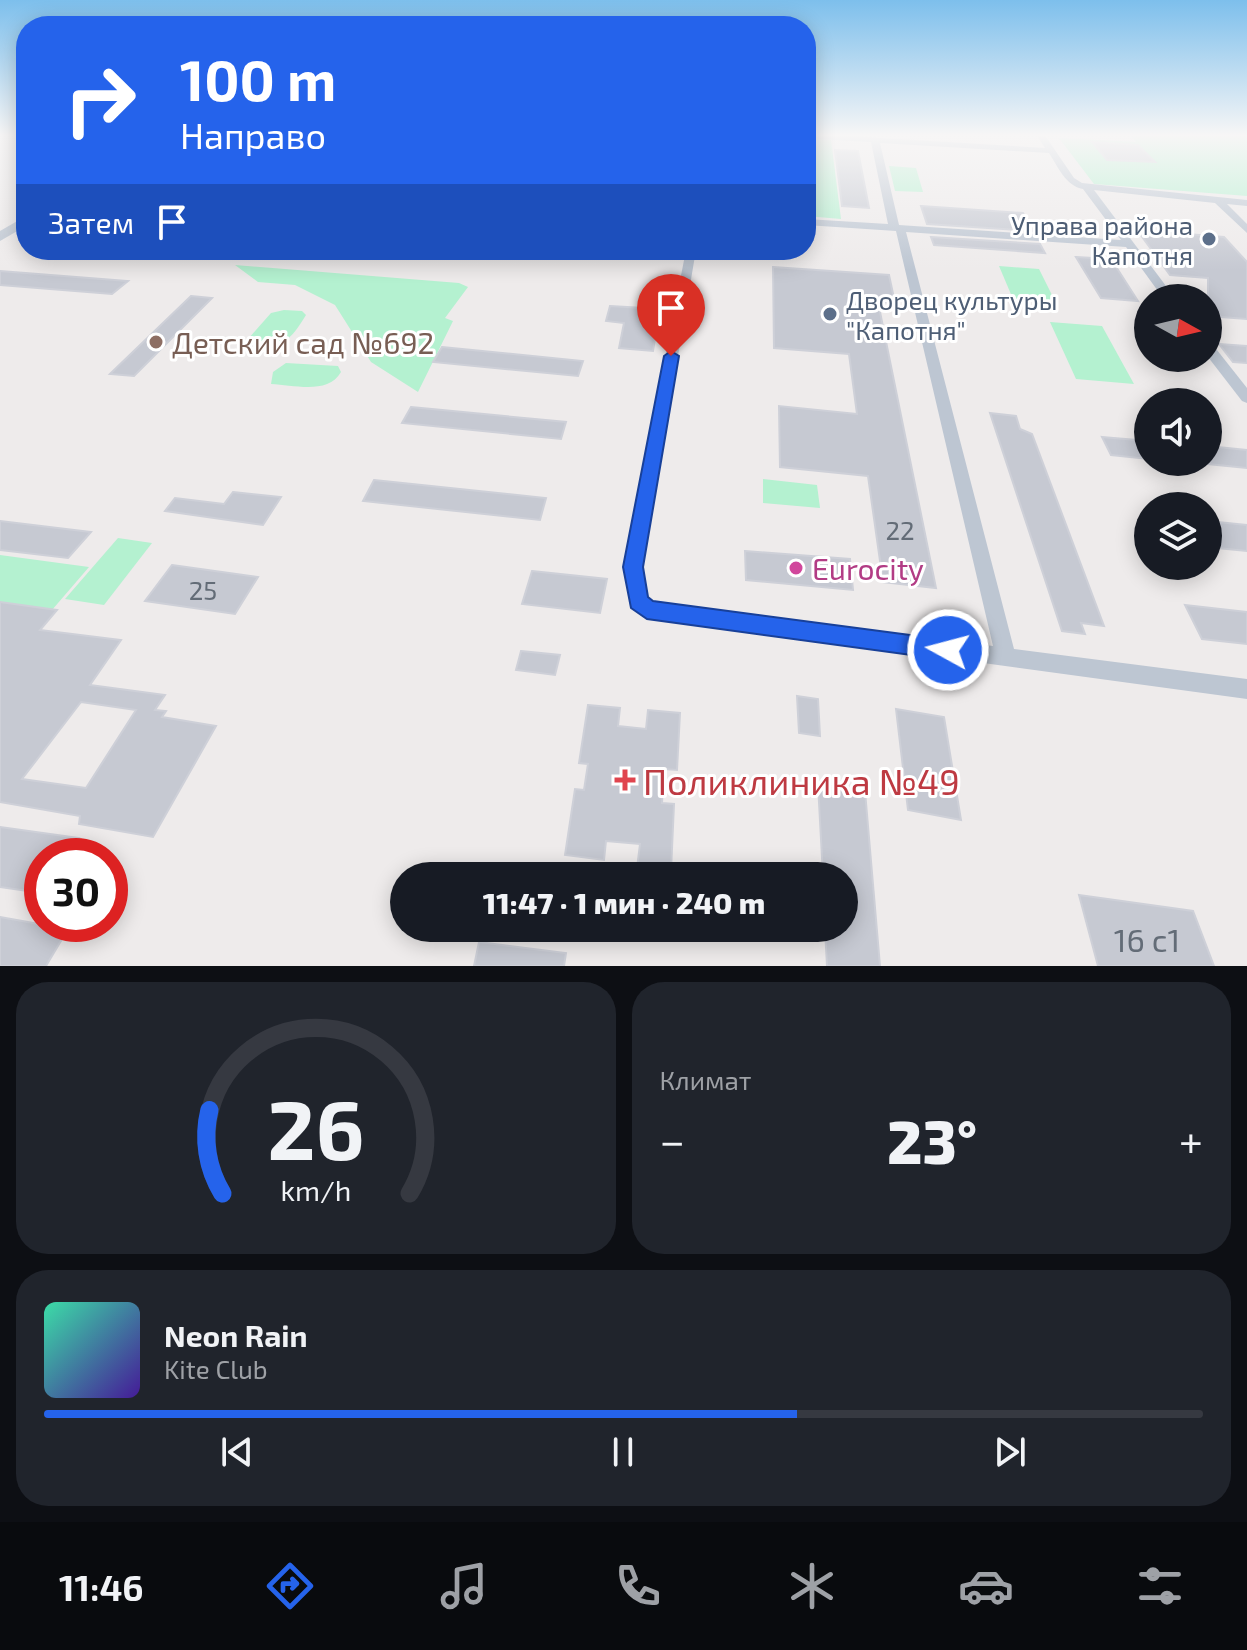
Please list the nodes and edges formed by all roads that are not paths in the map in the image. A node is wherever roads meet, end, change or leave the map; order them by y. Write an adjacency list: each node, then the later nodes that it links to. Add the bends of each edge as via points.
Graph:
1 (885, 179): 7 (street)
2 (1070, 179): 3 (street)
3 (1087, 188): 4 (street); 9 (street)
4 (1218, 200): 5 (street); 8 (street)
5 (1247, 203)
6 (816, 223): 7 (street)
7 (897, 228): 9 (street); 14 (street)
8 (1247, 230)
9 (1127, 244): 11 (street)
10 (689, 260): 14 (street, via 633,567 638,601 647,609)
11 (1158, 284)
12 (1222, 366): 13 (street)
13 (1247, 398)
14 (1006, 658): 15 (street)
15 (1247, 689)

